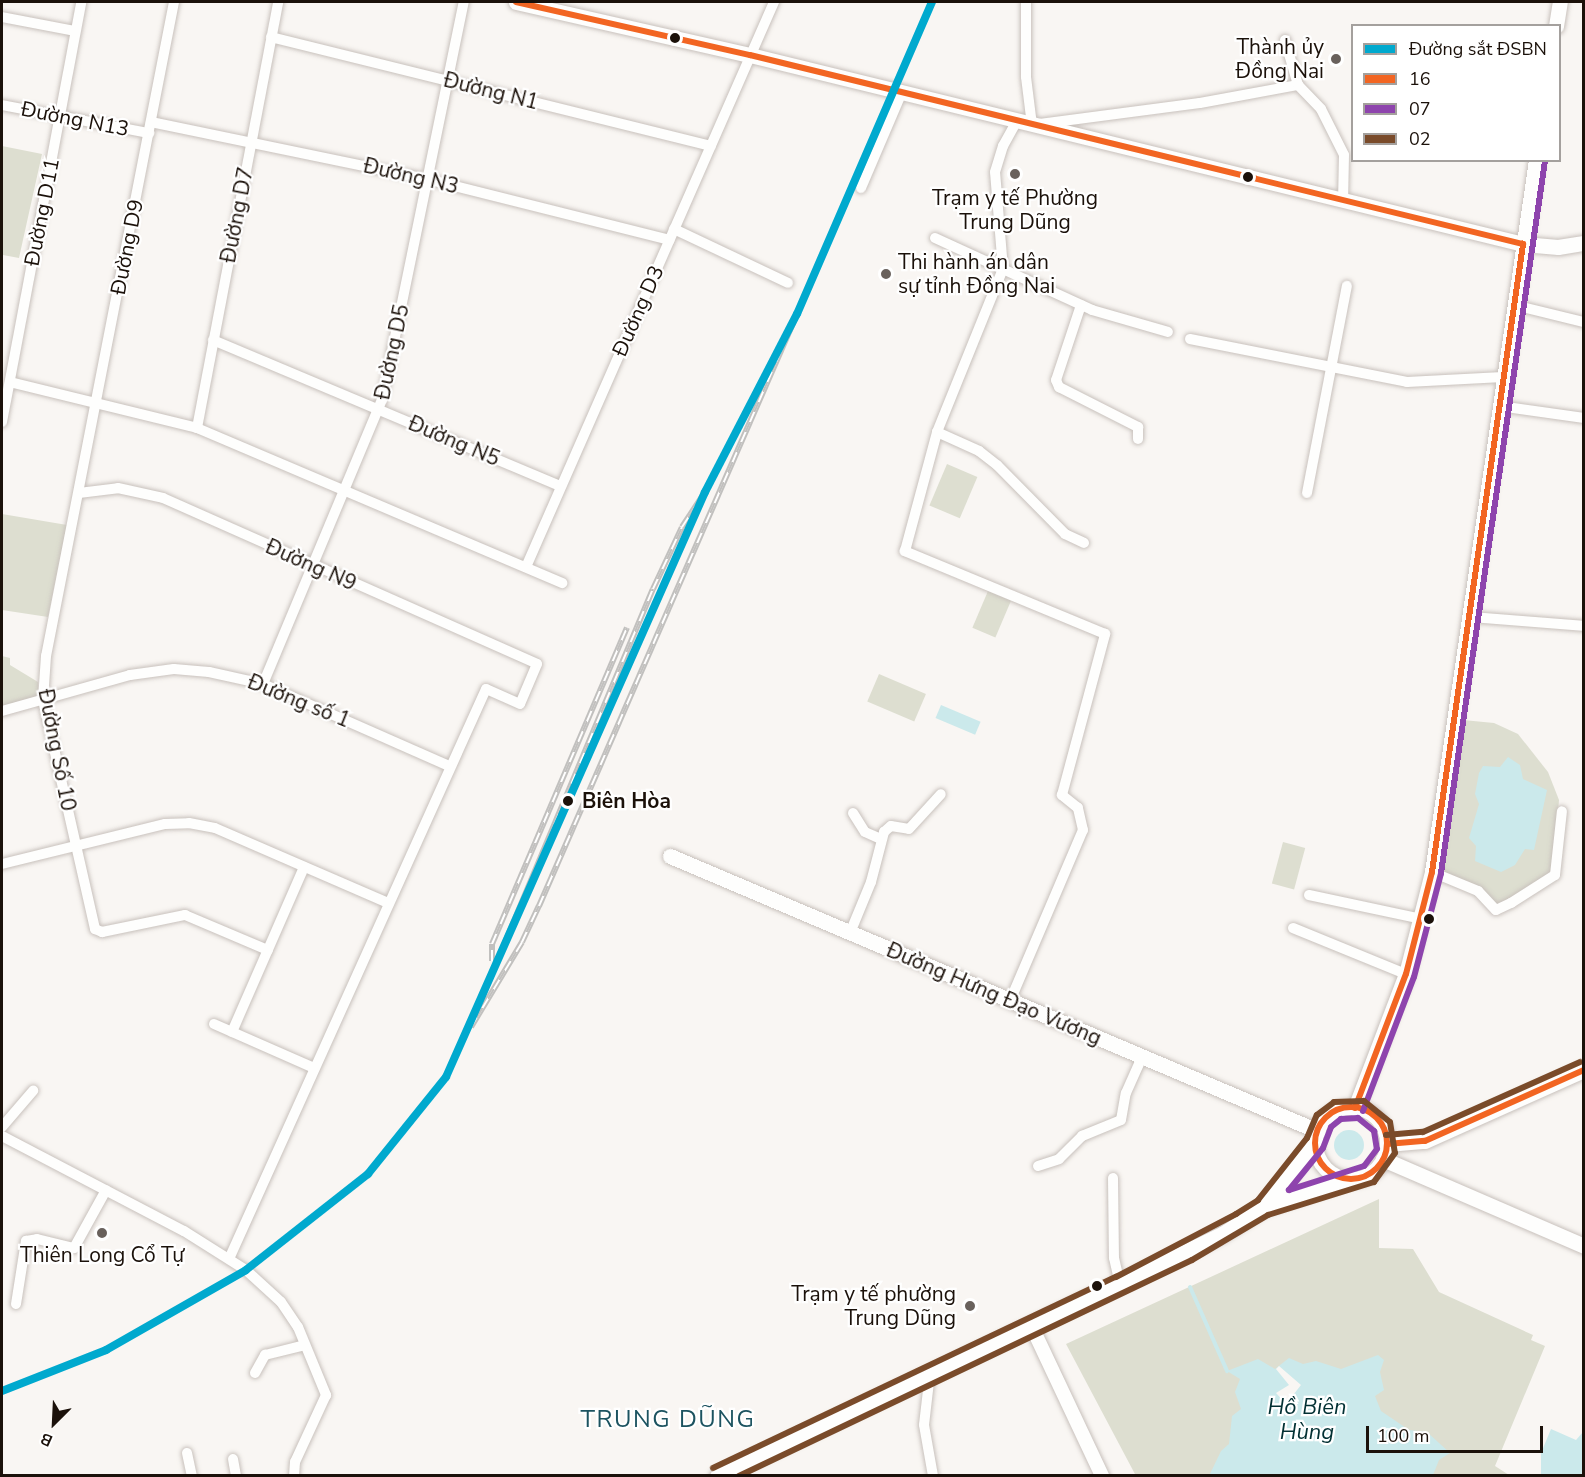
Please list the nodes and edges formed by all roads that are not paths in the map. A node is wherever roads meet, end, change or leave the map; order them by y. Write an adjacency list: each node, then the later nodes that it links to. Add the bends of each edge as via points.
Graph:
1 (81, 2): 11 (street, Đường D11)
2 (174, 2): 21 (street, Đường D9)
3 (278, 2): 12 (street, Đường D7)
4 (464, 2): 15 (street, Đường D5)
5 (516, 2): 14 (main road)
6 (774, 2): 14 (street, Đường D3)
7 (1026, 2): 20 (street)
8 (1560, 2): 10 (main road)
9 (2, 17): 11 (street)
10 (1556, 24)
11 (75, 31): 19 (street, Đường D11)
12 (271, 37): 15 (street, Đường N1); 22 (street, Đường D7)
13 (1285, 40): 16 (street)
14 (750, 55): 17 (main road); 23 (street, Đường D3)
15 (447, 81): 23 (street, Đường N1); 25 (street, Đường D5)
16 (1298, 85): 20 (street, via 1200,103); 27 (street, via 1321,109 1344,155)
17 (902, 92): 20 (main road); 26 (street)
18 (2, 105): 19 (street, Đường N13)
19 (60, 116): 21 (street, Đường N13); 44 (street, Đường D11)
20 (1025, 123): 27 (main road); 33 (street, via 1003,146 995,172)
21 (150, 128): 22 (street, Đường N3); 45 (street, Đường D9)
22 (251, 141): 25 (street, Đường N3); 41 (street, Đường D7)
23 (711, 146): 28 (street, Đường D3)
24 (1536, 162): 32 (main road)
25 (427, 179): 30 (street, Đường N3); 47 (street, Đường D5)
26 (861, 188)
27 (1343, 202): 32 (main road)
28 (674, 229): 30 (street, Đường D3); 34 (street)
29 (935, 238): 33 (street)
30 (669, 240): 53 (street, Đường D3)
31 (1584, 243): 32 (main road, via 1558,247)
32 (1523, 244): 37 (main road)
33 (1003, 268): 36 (street); 51 (street)
34 (788, 283)
35 (1347, 286): 42 (street)
36 (1081, 305): 39 (street); 52 (street, via 1056,380 1059,387 1138,427)
37 (1514, 305): 38 (street); 43 (main road)
38 (1584, 322)
39 (1168, 332)
40 (1190, 339): 42 (street)
41 (213, 340): 47 (street, Đường N5); 50 (street, Đường D7)
42 (1330, 369): 43 (street, via 1407,382); 55 (street)
43 (1503, 377): 46 (main road)
44 (9, 382): 45 (street); 49 (street, Đường D11)
45 (98, 403): 50 (street); 56 (street, Đường D9)
46 (1499, 406): 48 (street); 61 (main road)
47 (379, 409): 53 (street, Đường N5); 54 (street, Đường D5)
48 (1584, 418)
49 (2, 422)
50 (197, 428): 54 (street)
51 (937, 432): 57 (street, via 979,451 1065,534); 83 (street, via 905,551 1105,634 1062,795 1078,808 1083,830)
52 (1138, 439)
53 (561, 486): 59 (street, Đường D3)
54 (347, 490): 58 (street, Đường D5); 59 (street)
55 (1307, 492)
56 (79, 493): 58 (street, Đường N9, via 118,488 163,498); 64 (street, Đường Số 10, via 46,656)
57 (1084, 543)
58 (314, 567): 63 (street, Đường D5); 66 (street, Đường N9, via 537,664 520,704 486,689)
59 (526, 567): 60 (street)
60 (563, 583)
61 (1470, 617): 62 (street); 75 (main road)
62 (1584, 626)
63 (263, 684): 64 (street, Đường số 1, via 174,669 130,675); 66 (street, Đường số 1)
64 (43, 700): 65 (street, Đường số 1); 71 (street, Đường Số 10)
65 (2, 711)
66 (449, 766): 77 (street)
67 (941, 794): 70 (street, via 917,823 909,828 888,826)
68 (1562, 811): 75 (street, via 1555,875 1511,903 1496,910 1478,891)
69 (853, 813): 70 (street, via 865,832)
70 (881, 839): 80 (street, via 871,882)
71 (76, 846): 73 (street); 74 (street, via 165,824 189,823 215,828); 81 (street, Đường Số 10, via 95,929 102,932 185,915)
72 (670, 856): 80 (main road, Đường Hưng Đạo Vương)
73 (2, 864)
74 (304, 867): 77 (street); 81 (street)
75 (1432, 872): 78 (main road)
76 (1309, 895): 78 (street)
77 (388, 903): 87 (street)
78 (1422, 919): 82 (main road)
79 (1293, 928): 82 (street)
80 (850, 933): 83 (main road, Đường Hưng Đạo Vương)
81 (268, 950): 85 (street)
82 (1406, 974): 90 (main road)
83 (1010, 1001): 86 (main road, Đường Hưng Đạo Vương)
84 (214, 1024): 85 (street)
85 (232, 1032): 87 (street)
86 (1142, 1057): 93 (main road, Đường Hưng Đạo Vương); 96 (street, via 1126,1093 1121,1120 1082,1136 1059,1159)
87 (314, 1068): 102 (street)
88 (1584, 1070): 94 (main road, via 1425,1141)
89 (33, 1091): 91 (street)
90 (1355, 1108): 93 (main road, via 1332,1113); 94 (main road, via 1379,1121)
91 (2, 1128)
92 (2, 1136): 99 (street)
93 (1316, 1137): 98 (main road, via 1326,1168); 100 (main road)
94 (1387, 1144): 95 (main road)
95 (1383, 1159): 98 (main road, via 1370,1174); 101 (main road)
96 (1038, 1166)
97 (1113, 1178): 103 (street, via 1114,1258)
98 (1350, 1179): 100 (main road)
99 (106, 1190): 102 (street, via 184,1230); 104 (street, via 74,1248 37,1239 26,1241)
100 (1264, 1207): 103 (main road, via 1204,1244)
101 (1584, 1246)
102 (229, 1259): 106 (street, via 281,1302)
103 (1120, 1285): 105 (main road)
104 (16, 1304)
105 (1032, 1327): 108 (main road); 116 (street)
106 (305, 1345): 107 (street, via 265,1355); 113 (street, via 326,1395 298,1456)
107 (255, 1373)
108 (930, 1373): 114 (main road); 115 (street, via 924,1425)
109 (187, 1453): 111 (street)
110 (234, 1459): 112 (street)
111 (192, 1476)
112 (236, 1476)
113 (294, 1476)
114 (717, 1476)
115 (933, 1476)
116 (1102, 1476)

